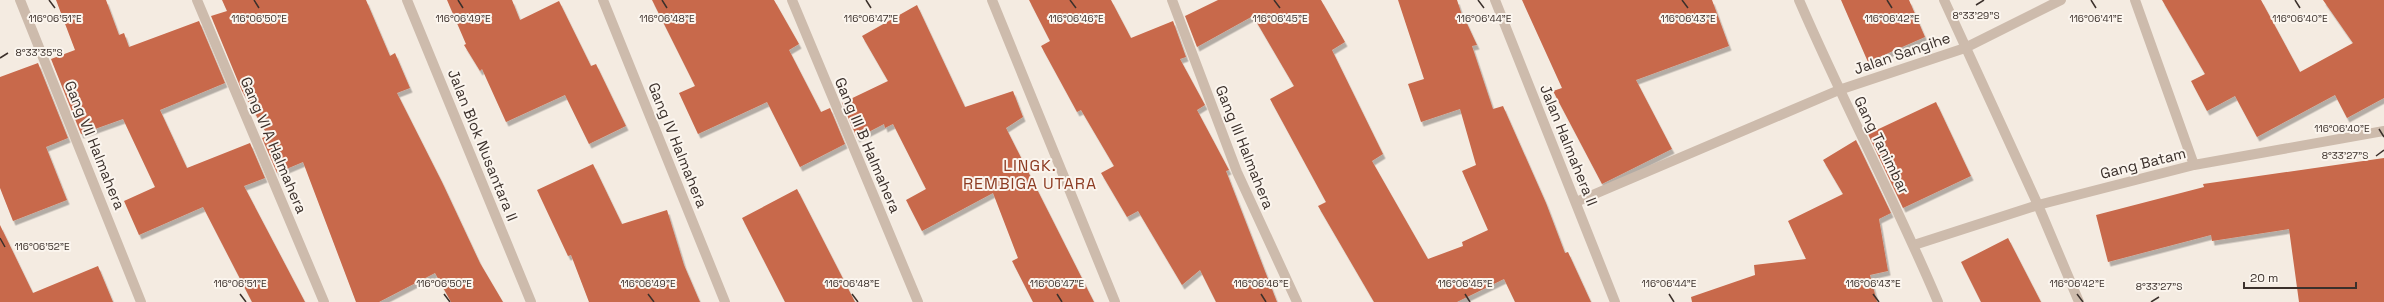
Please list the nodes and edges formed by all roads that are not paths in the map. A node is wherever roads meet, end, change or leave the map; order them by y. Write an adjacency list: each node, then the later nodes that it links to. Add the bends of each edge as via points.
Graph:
1 (20, 0): 20 (street, Gang VII Halmahera)
2 (197, 0): 21 (street, Gang VI A Halmahera)
3 (407, 0): 22 (street, Jalan Blok Nusantara II)
4 (603, 0): 23 (street, Gang IV Halmahera)
5 (792, 0): 24 (street, Gang III B Halmahera)
6 (992, 0): 25 (street)
7 (1172, 0): 26 (street, Gang III Halmahera, via 1237,172)
8 (1495, 0): 17 (street, Jalan Halmahera II)
9 (1799, 0): 14 (street, Gang Tanimbar)
10 (1944, 0): 13 (street)
11 (2061, 0): 13 (street, Jalan Sangihe)
12 (2134, 0): 16 (street)
13 (1965, 48): 14 (street, Jalan Sangihe); 18 (street)
14 (1839, 90): 17 (street, Jalan Sangihe); 19 (street, Gang Tanimbar)
15 (2384, 131): 16 (street, Gang Batam)
16 (2194, 166): 18 (street, Gang Batam)
17 (1576, 202): 27 (street, Jalan Halmahera II)
18 (2038, 205): 19 (street, Gang Batam); 29 (street)
19 (1914, 245): 28 (street, Gang Tanimbar)
20 (141, 302)
21 (324, 302)
22 (531, 302)
23 (725, 302)
24 (918, 302)
25 (1115, 302)
26 (1297, 302)
27 (1615, 302)
28 (1938, 302)
29 (2079, 302)

